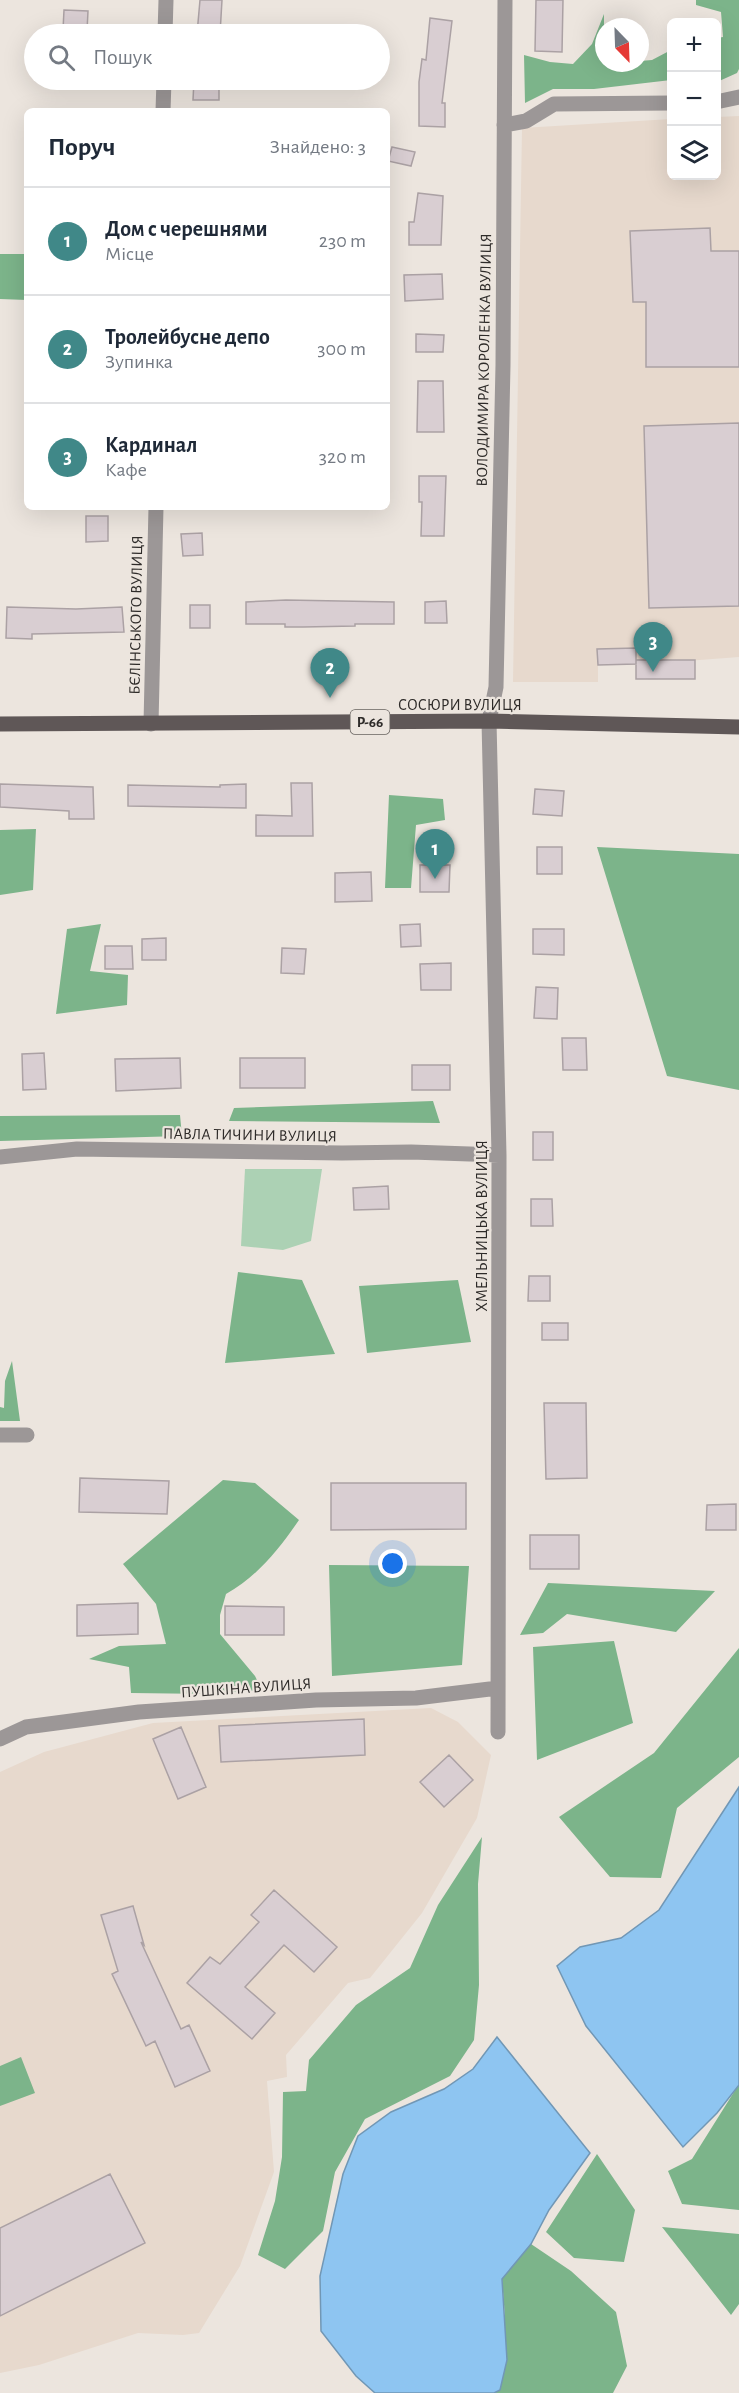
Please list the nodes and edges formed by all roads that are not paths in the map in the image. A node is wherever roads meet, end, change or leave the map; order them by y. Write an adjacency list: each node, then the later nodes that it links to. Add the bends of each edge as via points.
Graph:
1 (166, 0): 3 (street)
2 (505, 0): 9 (street, ВОЛОДИМИРА КОРОЛЕНКА ВУЛИЦЯ)
3 (165, 24)
4 (164, 90): 8 (street)
5 (739, 97): 6 (street)
6 (721, 101)
7 (667, 103): 9 (street, via 554,104 526,121)
8 (164, 108)
9 (504, 125): 11 (street, ВОЛОДИМИРА КОРОЛЕНКА ВУЛИЦЯ, via 496,687)
10 (156, 510): 13 (street, БЄЛІНСЬКОГО ВУЛИЦЯ)
11 (489, 721): 13 (main road, СОСЮРИ ВУЛИЦЯ / Р-66); 14 (main road, СОСЮРИ ВУЛИЦЯ / Р-66); 15 (street, ХМЕЛЬНИЦЬКА ВУЛИЦЯ)
12 (0, 724): 13 (main road, СОСЮРИ ВУЛИЦЯ / Р-66)
13 (151, 724)
14 (739, 727)
15 (499, 1155): 16 (street, ПАВЛА ТИЧИНИ ВУЛИЦЯ, via 77,1149); 19 (street, ХМЕЛЬНИЦЬКА ВУЛИЦЯ)
16 (0, 1156)
17 (0, 1435): 18 (street)
18 (27, 1435)
19 (498, 1688): 20 (street, ХМЕЛЬНИЦЬКА ВУЛИЦЯ); 21 (street, ПУШКІНА ВУЛИЦЯ, via 416,1698 316,1700 139,1712 26,1727)
20 (498, 1732)
21 (0, 1739)

